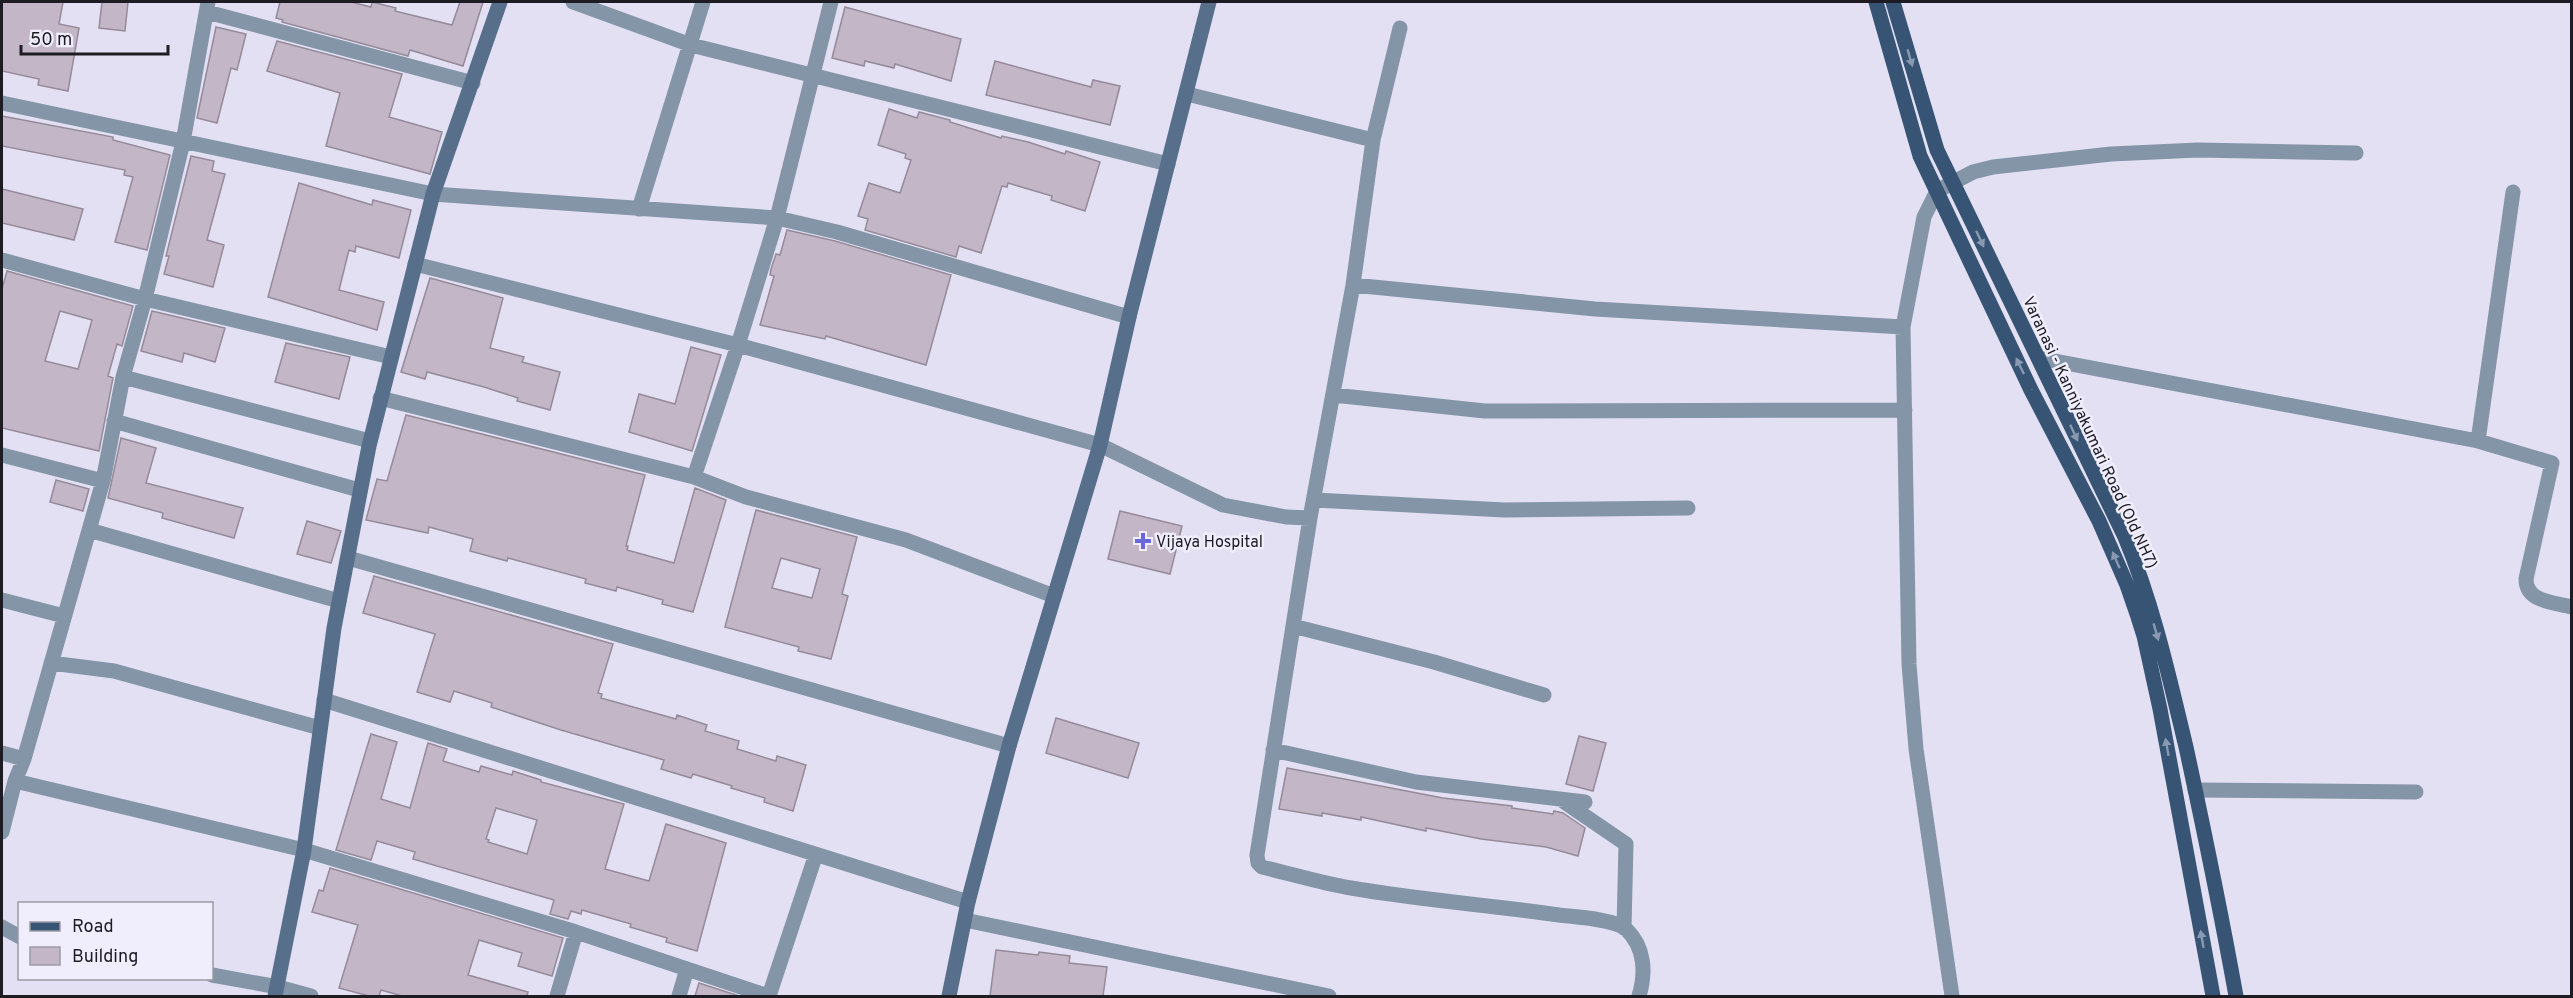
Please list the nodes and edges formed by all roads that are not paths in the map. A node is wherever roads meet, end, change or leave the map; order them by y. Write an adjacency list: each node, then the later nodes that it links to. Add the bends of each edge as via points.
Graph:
1 (500, 2): 12 (street)
2 (573, 2): 10 (street)
3 (703, 2): 10 (street)
4 (831, 2): 11 (street)
5 (1209, 2): 13 (street)
6 (1876, 2): 20 (main road, Varanasi - Kanniyakumari Road (Old NH7), via 1920,156)
7 (1893, 2): 19 (main road, Varanasi - Kanniyakumari Road (Old NH7), one-way to 19, via 1937,150)
8 (207, 7): 12 (street); 16 (street)
9 (1400, 28): 15 (street)
10 (691, 45): 11 (street); 23 (street)
11 (813, 74): 18 (street); 24 (street)
12 (473, 83): 22 (street)
13 (1187, 94): 15 (street); 18 (street)
14 (2, 103): 16 (street)
15 (1373, 140): 27 (street)
16 (183, 142): 22 (street); 28 (street)
17 (2356, 153): 19 (street, via 2198,150 2111,154 1993,167)
18 (1168, 164): 29 (street)
19 (1953, 181): 20 (street); 33 (main road, Varanasi - Kanniyakumari Road (Old NH7), one-way to 33)
20 (1937, 191): 30 (street, via 1924,217); 55 (main road, Varanasi - Kanniyakumari Road (Old NH7), one-way to 20, via 2026,380)
21 (2512, 192): 40 (street)
22 (433, 194): 23 (street); 26 (street)
23 (639, 209): 24 (street)
24 (777, 218): 29 (street); 31 (street)
25 (2, 260): 28 (street)
26 (415, 264): 31 (street); 32 (street)
27 (1353, 285): 30 (street, via 1594,309); 35 (street)
28 (144, 299): 32 (street); 34 (street)
29 (1129, 317): 41 (street)
30 (1903, 327): 37 (street)
31 (738, 345): 41 (street); 43 (street)
32 (390, 357): 36 (street)
33 (2039, 358): 40 (street); 55 (main road, Varanasi - Kanniyakumari Road (Old NH7), one-way to 55, via 2141,575)
34 (123, 377): 38 (street); 39 (street)
35 (1333, 395): 37 (street, via 1485,411); 46 (street)
36 (380, 398): 39 (street); 43 (street)
37 (1905, 410): 91 (street, via 1909,664 1916,749)
38 (114, 421): 44 (street); 45 (street)
39 (370, 441): 45 (street)
40 (2478, 441): 54 (street, via 2552,463 2526,588 2537,598)
41 (1100, 445): 48 (street, via 1223,505); 51 (street)
42 (2, 455): 44 (street)
43 (694, 477): 51 (street, via 746,496 906,540)
44 (103, 481): 49 (street)
45 (359, 490): 50 (street)
46 (1315, 500): 47 (street, via 1504,510); 48 (street)
47 (1688, 508)
48 (1310, 518): 57 (street)
49 (88, 530): 53 (street); 56 (street)
50 (348, 558): 53 (street); 62 (street)
51 (1054, 596): 62 (street)
52 (2, 600): 56 (street)
53 (339, 601): 60 (street)
54 (2571, 607)
55 (2143, 612): 67 (main road, Varanasi - Kanniyakumari Road (Old NH7), one-way to 67, via 2173,690); 92 (main road, Varanasi - Kanniyakumari Road (Old NH7), one-way to 55, via 2144,636)
56 (64, 616): 58 (street)
57 (1293, 626): 59 (street); 63 (street)
58 (51, 663): 61 (street, via 114,671); 65 (street)
59 (1544, 695)
60 (324, 700): 61 (street); 73 (street)
61 (320, 728): 72 (street)
62 (1008, 746): 74 (street)
63 (1273, 750): 69 (street, via 1416,782); 77 (street, via 1257,855 1262,867 1350,888 1604,921)
64 (2, 753): 65 (street)
65 (24, 759): 66 (street)
66 (15, 781): 71 (street); 72 (street)
67 (2195, 790): 68 (street); 93 (main road, Varanasi - Kanniyakumari Road (Old NH7), via 2214,869)
68 (2416, 792)
69 (1561, 799): 70 (street); 77 (street, via 1626,844)
70 (1585, 802)
71 (2, 832)
72 (304, 850): 78 (street); 83 (street)
73 (816, 854): 74 (street); 87 (street)
74 (968, 902): 75 (street)
75 (965, 920): 82 (street); 88 (street)
76 (2, 927): 79 (street)
77 (1624, 927): 90 (street, via 1638,944 1644,964)
78 (576, 932): 80 (street); 85 (street)
79 (18, 936)
80 (687, 969): 86 (street); 87 (street)
81 (213, 975): 83 (street)
82 (1248, 989): 89 (street)
83 (277, 992): 84 (street)
84 (311, 996)
85 (557, 996)
86 (679, 996)
87 (769, 996)
88 (949, 996)
89 (1329, 996)
90 (1639, 996)
91 (1952, 996)
92 (2213, 996)
93 (2236, 996)

